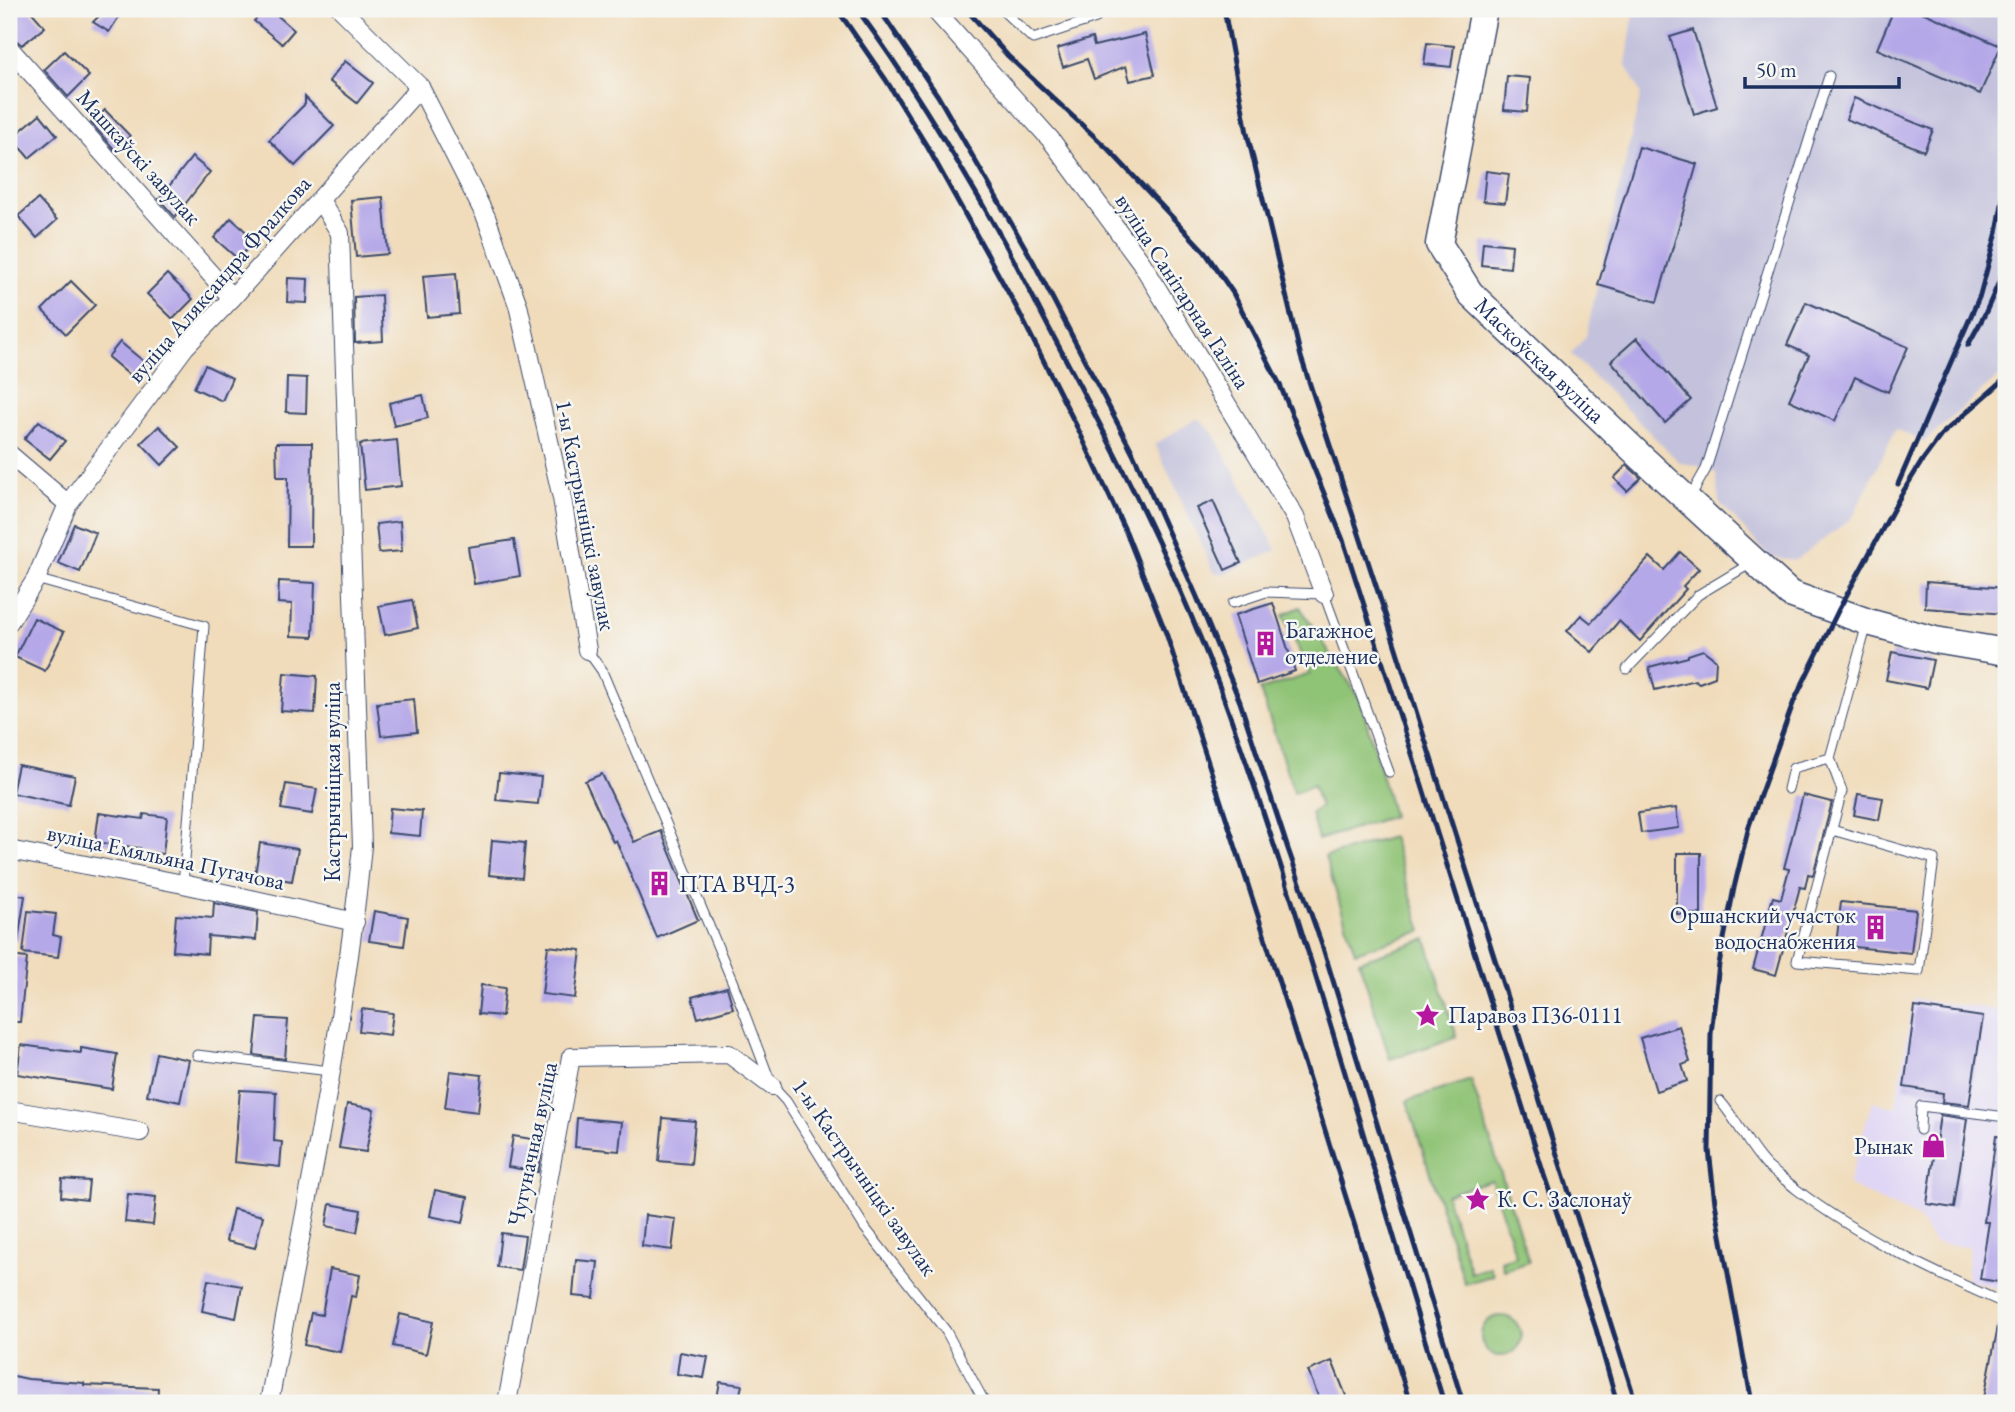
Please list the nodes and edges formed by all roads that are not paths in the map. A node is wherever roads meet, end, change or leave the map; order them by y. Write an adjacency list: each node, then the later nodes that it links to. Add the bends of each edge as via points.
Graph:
1 (341, 9): 8 (street, 1-ы Кастрычніцкі завулак)
2 (934, 9): 16 (street, вуліца Санітарная Галіна, via 1051,140 1141,262 1294,517)
3 (1001, 9): 5 (lane, via 1033,38)
4 (1484, 9): 12 (street, Маскоўская вуліца, via 1439,244 1470,293)
5 (1096, 18)
6 (9, 48): 10 (street, Машкаўскі завулак)
7 (1829, 76): 12 (lane, via 1706,469)
8 (420, 87): 9 (street, вуліца Аляксандра Фралкова); 20 (street, 1-ы Кастрычніцкі завулак, via 486,217 518,304 562,498)
9 (320, 200): 10 (street, вуліца Аляксандра Фралкова); 29 (street, Кастрычніцкая вуліца, via 340,233 362,846)
10 (232, 298): 13 (street, вуліца Аляксандра Фралкова, via 185,347)
11 (9, 454): 13 (street)
12 (1688, 501): 14 (street, Маскоўская вуліца)
13 (68, 504): 15 (street, вуліца Аляксандра Фралкова)
14 (1754, 562): 19 (street, Маскоўская вуліца, via 1790,594); 22 (lane, via 1698,594)
15 (36, 579): 18 (street, вуліца Аляксандра Фралкова); 28 (lane, via 204,626)
16 (1324, 594): 17 (lane, via 1265,592); 24 (lane)
17 (1233, 603)
18 (9, 622)
19 (1868, 622): 21 (street, Маскоўская вуліца); 23 (lane)
20 (587, 650): 32 (lane, 1-ы Кастрычніцкі завулак, via 602,671)
21 (2006, 652)
22 (1628, 669)
23 (1830, 758): 25 (lane, via 1793,768); 26 (lane, via 1842,791)
24 (1389, 772)
25 (1788, 789)
26 (1832, 830): 26 (lane, via 1797,961 1919,971 1934,859)
27 (9, 850): 28 (street, вуліца Емяльяна Пугачова)
28 (183, 884): 29 (street, вуліца Емяльяна Пугачова)
29 (355, 922): 31 (street, Кастрычніцкая вуліца)
30 (197, 1055): 31 (lane)
31 (330, 1072): 39 (street, Кастрычніцкая вуліца)
32 (772, 1086): 40 (street, Чугуначная вуліца, via 729,1054 571,1057); 41 (lane, 1-ы Кастрычніцкі завулак, via 865,1228 946,1331)
33 (1720, 1101): 38 (lane, via 1766,1165 1817,1205 1929,1270)
34 (9, 1111): 37 (street)
35 (2006, 1118): 36 (lane, via 1921,1106)
36 (1920, 1130)
37 (140, 1132)
38 (2006, 1304)
39 (269, 1403)
40 (507, 1403)
41 (985, 1403)

